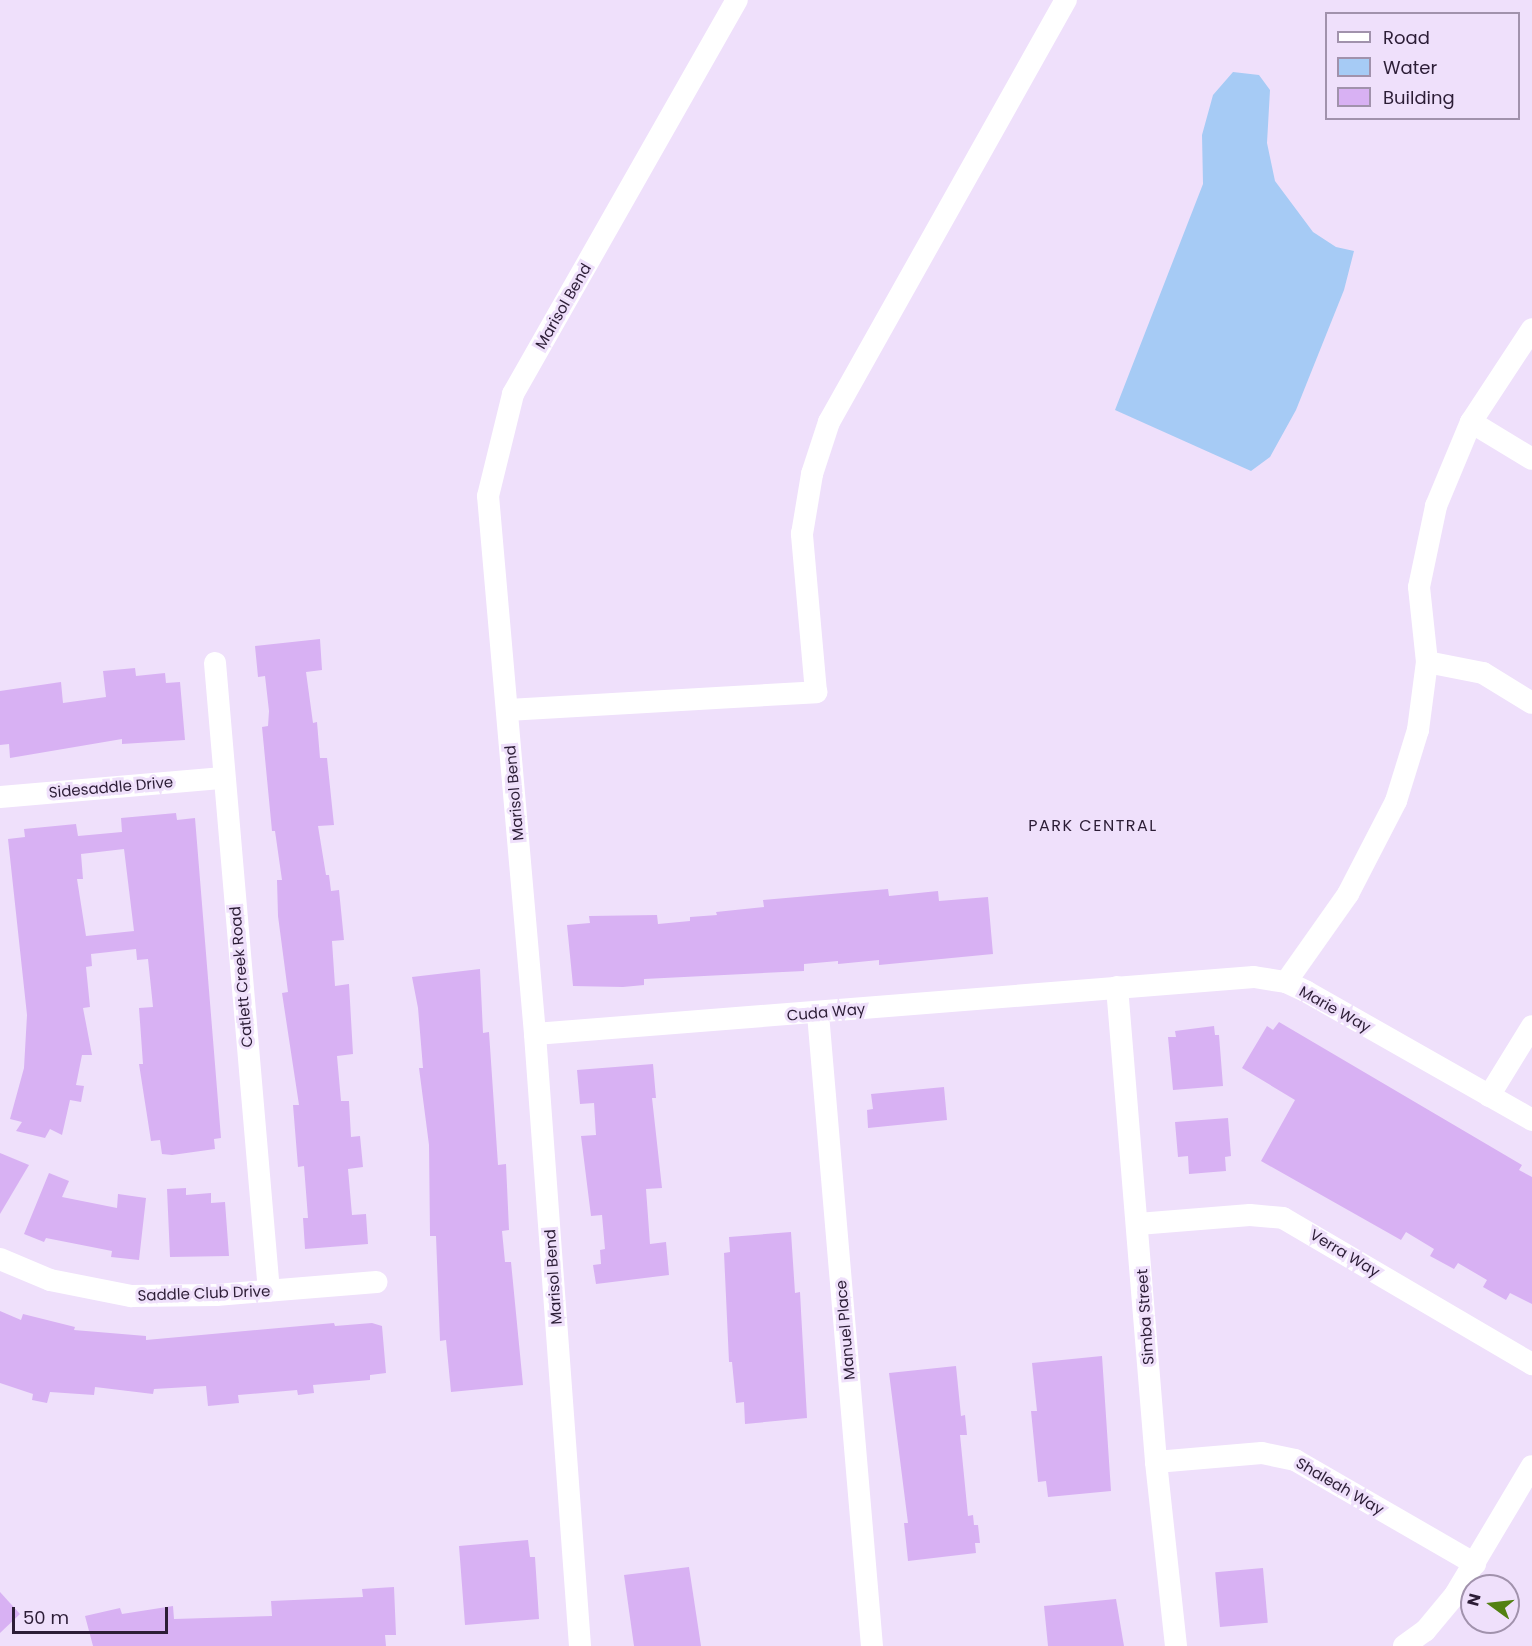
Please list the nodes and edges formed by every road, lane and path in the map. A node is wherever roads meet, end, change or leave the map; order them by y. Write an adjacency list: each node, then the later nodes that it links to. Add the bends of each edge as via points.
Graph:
1 (737, 0): 9 (street, Marisol Bend, via 513,394 488,496)
2 (1066, 0): 9 (street, via 829,422 812,474 802,534 816,692)
3 (1532, 329): 4 (street)
4 (1471, 422): 5 (street); 6 (street, via 1436,506 1419,587)
5 (1532, 459)
6 (1427, 662): 8 (street, via 1483,673); 12 (street, via 1418,730 1396,801 1348,894)
7 (215, 663): 10 (street, Catlett Creek Road)
8 (1532, 703)
9 (507, 710): 16 (street, Marisol Bend)
10 (223, 778): 11 (street, Sidesaddle Drive); 22 (street, Catlett Creek Road)
11 (0, 797)
12 (1286, 982): 13 (street, Marie Way, via 1254,977); 17 (street, Marie Way)
13 (1117, 987): 14 (street, Cuda Way); 19 (street, Simba Street)
14 (818, 1014): 16 (street, Cuda Way); 28 (street, Manuel Place)
15 (1532, 1026): 17 (street)
16 (535, 1034): 27 (street, Marisol Bend)
17 (1489, 1096): 18 (street, Marie Way)
18 (1532, 1120)
19 (1138, 1224): 23 (street, Verra Way, via 1250,1215 1282,1218); 24 (street, Simba Street)
20 (0, 1259): 22 (street, Saddle Club Drive, via 50,1280 131,1296)
21 (376, 1282): 22 (street, Saddle Club Drive)
22 (269, 1291)
23 (1532, 1364)
24 (1156, 1462): 26 (street, Shaleah Way, via 1262,1453 1295,1460); 29 (street, Simba Street)
25 (1532, 1466): 26 (street)
26 (1475, 1564): 30 (street, via 1425,1631)
27 (580, 1646)
28 (872, 1646)
29 (1176, 1646)
30 (1404, 1646)

